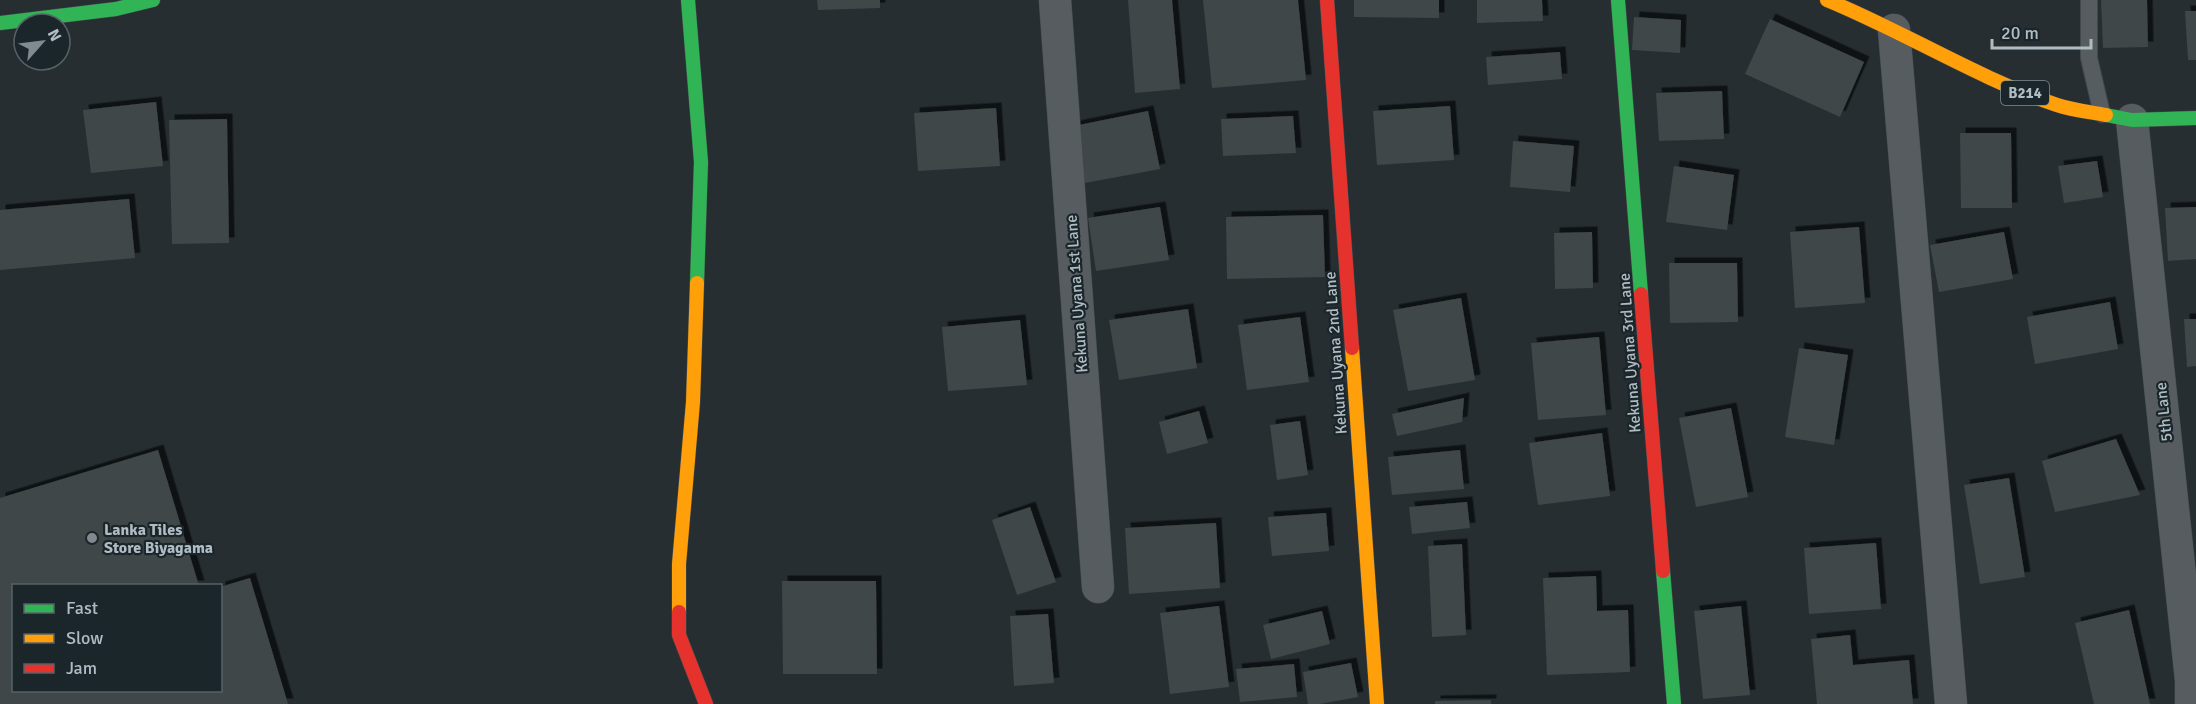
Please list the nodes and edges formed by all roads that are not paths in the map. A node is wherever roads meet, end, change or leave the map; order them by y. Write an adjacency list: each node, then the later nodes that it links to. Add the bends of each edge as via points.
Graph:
1 (153, 0): 8 (street, via 116,9)
2 (688, 0): 14 (street, via 701,162 693,402 679,564 679,635)
3 (1055, 0): 12 (street, Kekuna Uyana 1st Lane)
4 (1327, 0): 15 (street, Kekuna Uyana 2nd Lane)
5 (1618, 0): 16 (street, Kekuna Uyana 3rd Lane)
6 (1827, 0): 9 (street, B214)
7 (2089, 0): 10 (lane, via 2089,58)
8 (0, 23)
9 (1894, 30): 10 (street, B214, via 1997,82 2059,106); 17 (street)
10 (2117, 117): 11 (street, B214); 13 (street, 5th Lane)
11 (2196, 118)
12 (1098, 587)
13 (2193, 688)
14 (706, 704)
15 (1377, 704)
16 (1674, 704)
17 (1951, 704)

